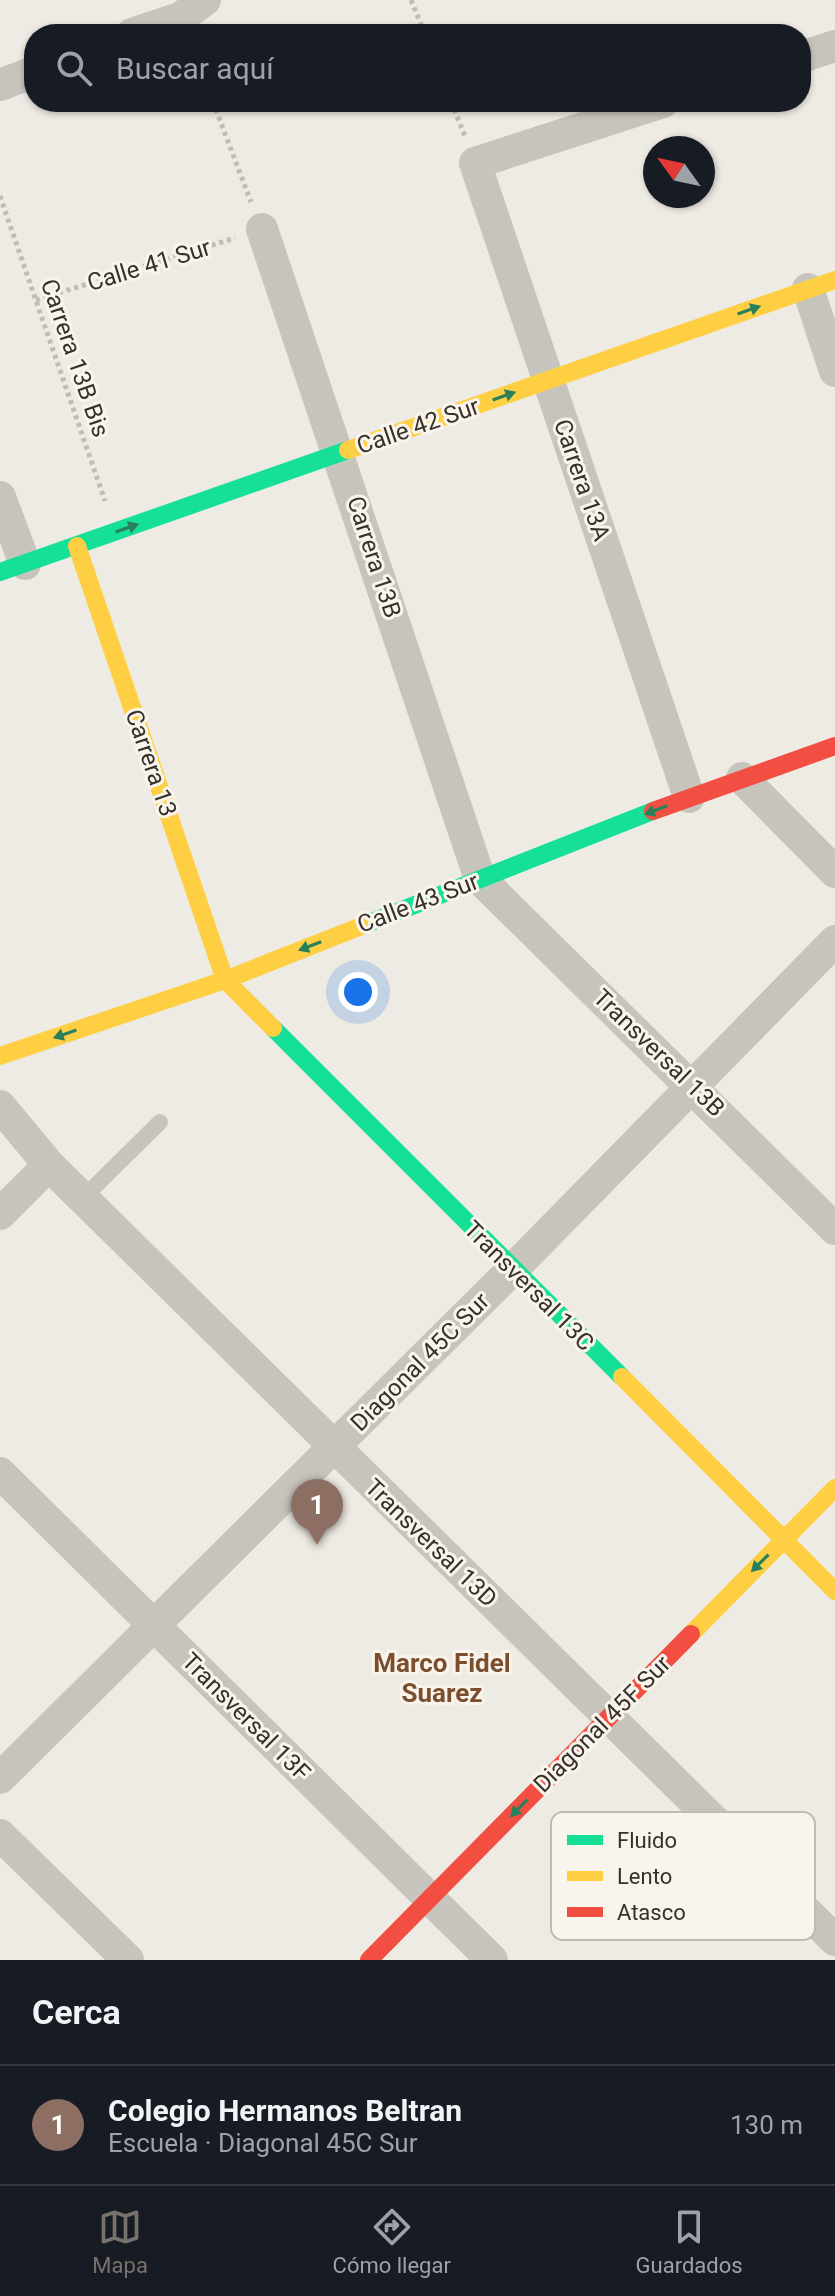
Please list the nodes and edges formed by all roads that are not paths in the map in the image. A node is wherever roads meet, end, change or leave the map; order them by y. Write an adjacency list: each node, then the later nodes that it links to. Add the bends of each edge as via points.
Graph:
1 (205, 0): 2 (street, via 180,18)
2 (149, 19)
3 (835, 46): 4 (street)
4 (811, 54)
5 (24, 76): 6 (street)
6 (0, 85)
7 (632, 112): 11 (street, Carrera 13A, via 475,163)
8 (262, 229): 12 (street, Carrera 13B)
9 (822, 284): 10 (street); 11 (street, Calle 42 Sur, one-way to 9)
10 (835, 371)
11 (548, 380): 12 (street, Calle 42 Sur, one-way to 11); 18 (street, Carrera 13A)
12 (340, 454): 14 (street, Calle 42 Sur, one-way to 12); 20 (street, Carrera 13B)
13 (0, 497): 15 (street)
14 (77, 546): 15 (street, Calle 42 Sur); 22 (street, Carrera 13)
15 (12, 568)
16 (835, 746): 17 (street, Calle 43 Sur)
17 (742, 778): 18 (street, Calle 43 Sur); 19 (street)
18 (689, 797): 20 (street, Calle 43 Sur, one-way to 20)
19 (835, 872)
20 (480, 879): 22 (street, Calle 43 Sur, one-way to 22); 24 (street, Transversal 13B)
21 (835, 941): 24 (street, Diagonal 45C Sur)
22 (225, 980): 23 (street, Calle 43 Sur, one-way to 23); 31 (street, Transversal 13C)
23 (0, 1056)
24 (692, 1085): 30 (street, Transversal 13B); 31 (street, Diagonal 45C Sur)
25 (0, 1106): 27 (street, Transversal 13D)
26 (160, 1122): 28 (lane)
27 (49, 1165): 28 (street, Transversal 13D); 29 (street)
28 (83, 1198): 32 (street, Transversal 13D)
29 (0, 1214)
30 (835, 1229)
31 (512, 1270): 32 (street, Diagonal 45C Sur); 35 (street, Transversal 13C)
32 (334, 1447): 37 (street, Diagonal 45C Sur); 38 (street, Transversal 13D)
33 (0, 1473): 37 (street, Transversal 13F)
34 (835, 1488): 35 (street, Diagonal 45F Sur)
35 (783, 1540): 36 (street, Transversal 13C); 38 (street, Diagonal 45F Sur, one-way to 38)
36 (835, 1591)
37 (154, 1626): 39 (street, Diagonal 45C Sur); 42 (street, Transversal 13F)
38 (609, 1717): 40 (street, Transversal 13D); 42 (street, Diagonal 45F Sur, one-way to 42)
39 (0, 1778)
40 (705, 1812)
41 (0, 1835): 45 (street)
42 (430, 1899): 46 (street, Diagonal 45F Sur); 47 (street, Transversal 13F)
43 (815, 1920): 44 (street, Transversal 13D)
44 (835, 1940)
45 (128, 1960)
46 (369, 1960)
47 (492, 1960)

